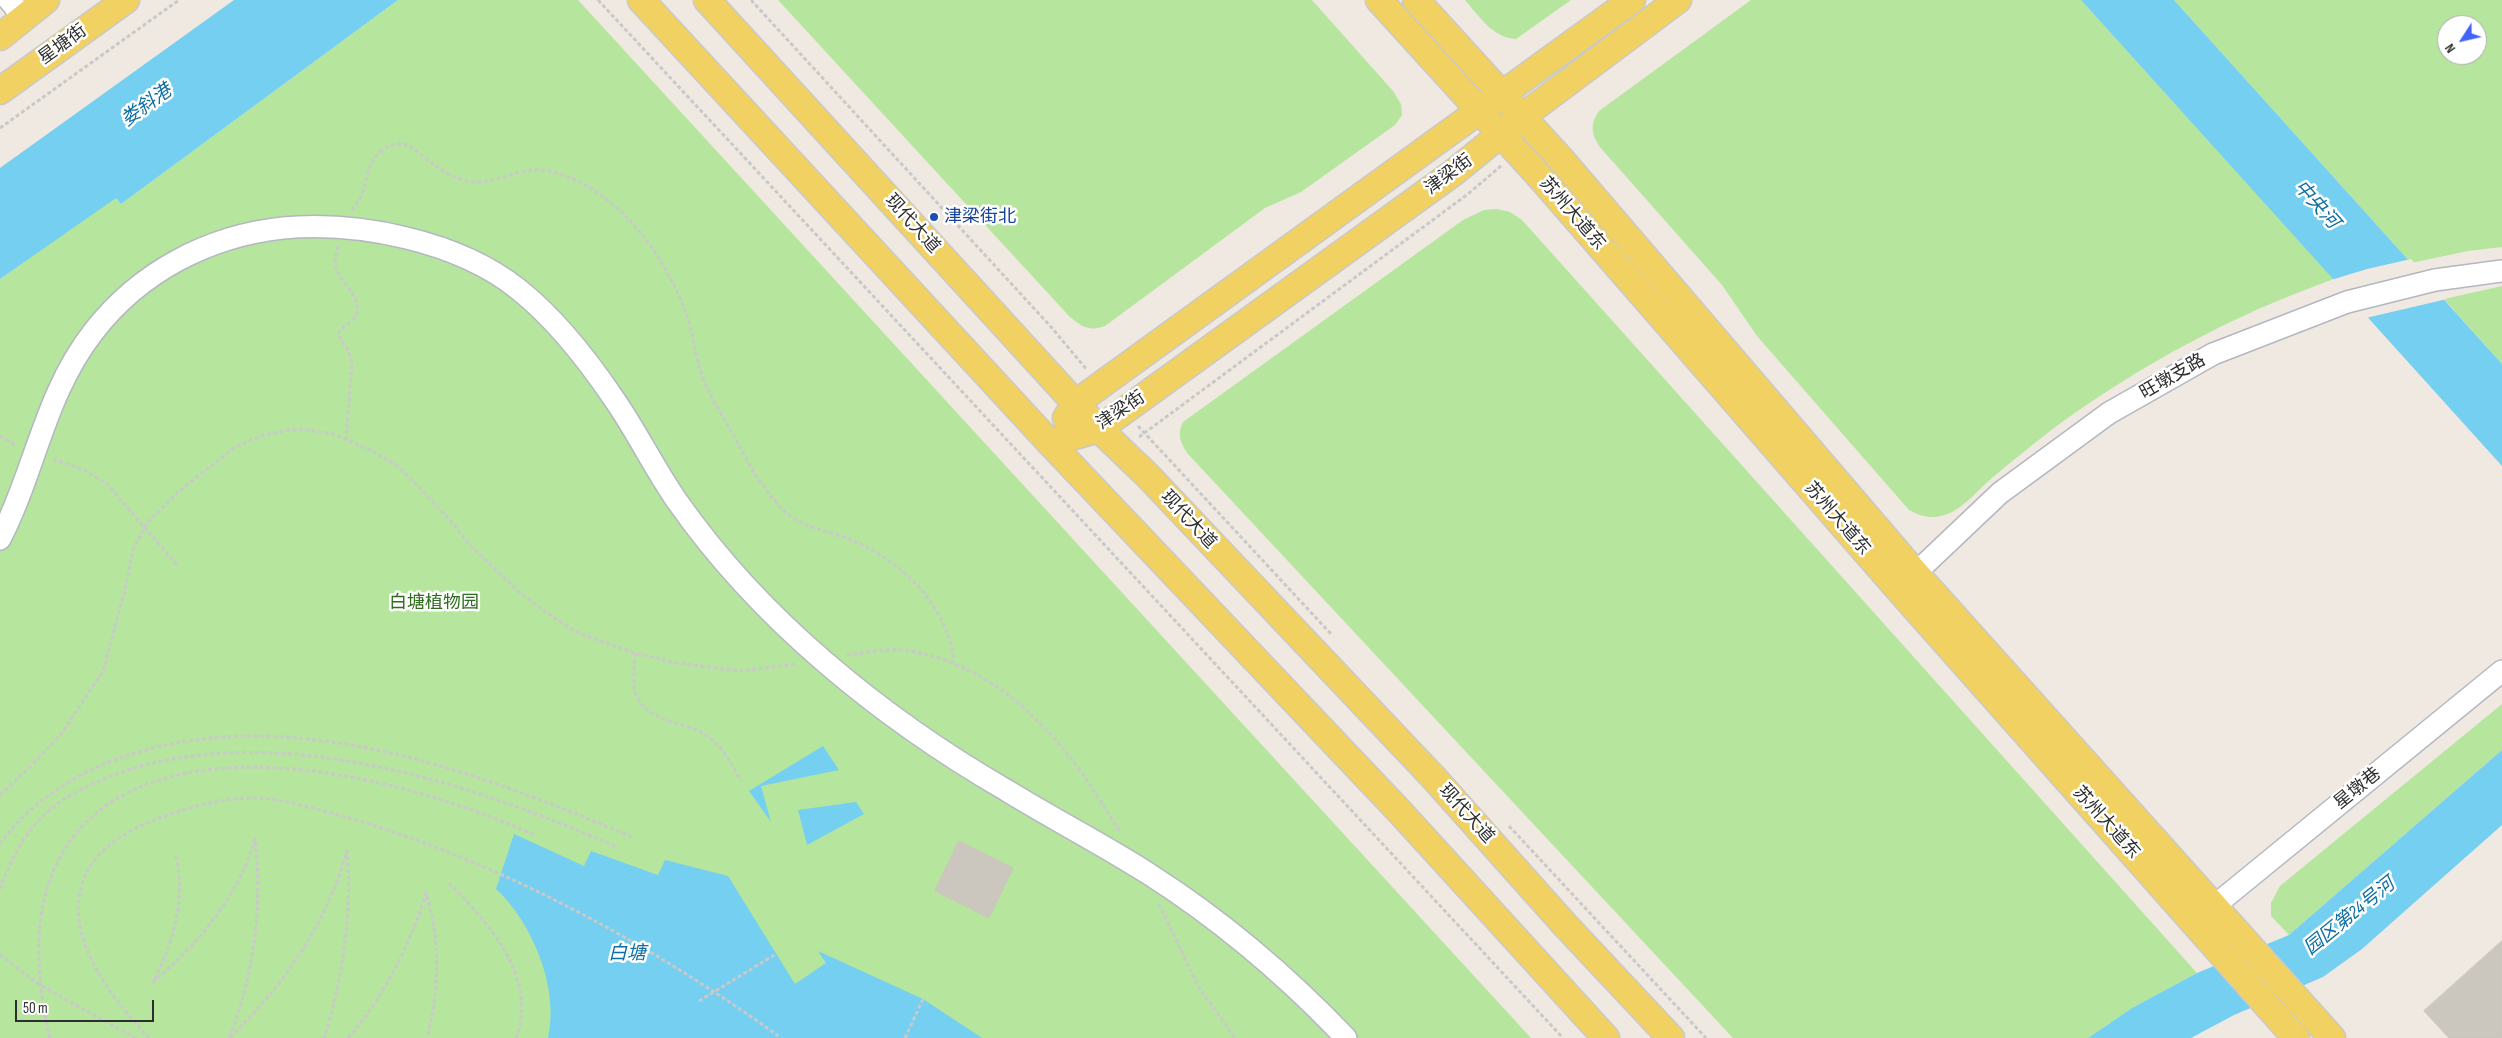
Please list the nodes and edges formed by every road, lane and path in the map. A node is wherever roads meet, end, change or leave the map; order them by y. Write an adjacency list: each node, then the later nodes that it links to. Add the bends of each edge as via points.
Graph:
1 (46, 0): 12 (main road)
2 (126, 0): 14 (main road, 星塘街)
3 (179, 0): 18 (path)
4 (598, 0): 73 (path)
5 (641, 0): 27 (main road)
6 (707, 0): 22 (main road, 现代大道)
7 (751, 0): 21 (path, via 1052,328)
8 (1379, 0): 16 (main road, 苏州大道东)
9 (1416, 0): 15 (main road, 苏州大道东)
10 (1632, 0): 15 (main road, 津梁街)
11 (1678, 0): 17 (main road, 津梁街)
12 (16, 9): 13 (main road)
13 (0, 37)
14 (0, 91)
15 (1503, 95): 16 (main road, 津梁街); 17 (main road, 苏州大道东)
16 (1481, 111): 19 (main road, 苏州大道东); 21 (main road, 津梁街)
17 (1523, 116): 19 (main road, 津梁街); 33 (main road, 苏州大道东)
18 (0, 128)
19 (1510, 143): 23 (main road, 津梁街, via 1453,173); 25 (path, via 1468,194); 33 (main road, 苏州大道东)
20 (2502, 271): 33 (street, 旺墩支路, via 2435,280 2347,302 2213,354 2109,413 2000,493)
21 (1100, 385): 22 (main road, 津梁街)
22 (1076, 403): 24 (main road, 现代大道); 27 (main road, 津梁街)
23 (1124, 411): 24 (main road, 津梁街); 25 (path)
24 (1100, 429): 27 (main road, 津梁街); 28 (main road, 现代大道)
25 (1145, 433): 28 (path); 34 (path)
26 (0, 436): 29 (path)
27 (1050, 443): 74 (main road, via 1394,805)
28 (1122, 451): 75 (main road, 现代大道, via 1433,777)
29 (34, 453): 30 (path, via 73,465 101,479); 31 (street); 36 (street, via 59,386 94,331 133,290 174,262 229,239 289,228 349,229 420,242 456,254 493,272 516,287 547,315 600,378 668,488 701,534 759,600)
30 (145, 527): 32 (path); 35 (path, via 200,473 241,445 260,436 288,430 332,434 399,467 468,543 532,602 581,634); 40 (path, via 133,550 103,671 62,733)
31 (0, 539)
32 (177, 565)
33 (1907, 582): 51 (main road, 苏州大道东); 77 (main road, 苏州大道东)
34 (1333, 636)
35 (635, 653): 36 (path, via 740,671); 38 (path, via 635,691 640,700 663,719 710,738 728,758)
36 (823, 660): 44 (path, via 884,651 912,652 954,662 997,686 1010,694 1053,737 1080,770); 72 (street, via 944,752 1183,897 1281,974)
37 (2502, 671): 51 (street, 星墩巷)
38 (741, 781)
39 (127, 787): 42 (path, via 197,770 302,770 410,790 488,815)
40 (0, 795)
41 (1502, 819): 76 (path)
42 (535, 835)
43 (632, 837): 45 (path, via 546,801 468,774 396,754 332,742 274,737 176,743 100,765 44,799)
44 (1125, 839)
45 (0, 844)
46 (615, 846): 49 (path, via 492,798 386,769 296,755 189,756 136,768 94,783 65,799 36,822 18,849)
47 (176, 856): 64 (path, via 180,883 177,918 166,955 153,982 198,939 226,903 243,872 255,839 257,885 252,952 243,999)
48 (449, 883): 68 (path, via 490,928 513,968 521,1003)
49 (0, 889)
50 (1158, 902): 71 (path, via 1198,986)
51 (2213, 907): 78 (main road, 苏州大道东)
52 (776, 954): 57 (path)
53 (0, 955): 55 (path)
54 (24, 964): 55 (path)
55 (26, 975): 56 (path); 62 (path)
56 (29, 983)
57 (714, 991): 59 (path); 63 (path, via 601,926 488,870 354,820 254,798 188,809 133,830 102,852 82,882 78,900 85,945 97,971); 69 (path)
58 (923, 999): 70 (path)
59 (699, 1000)
60 (41, 1018): 61 (path)
61 (50, 1038)
62 (135, 1038)
63 (149, 1038)
64 (229, 1038): 65 (path, via 271,993 303,949 332,896 347,851 343,951)
65 (324, 1038)
66 (348, 1038): 67 (path, via 393,973 426,893 436,962 435,993)
67 (427, 1038)
68 (516, 1038)
69 (782, 1038)
70 (905, 1038)
71 (1234, 1038)
72 (1346, 1038)
73 (1563, 1038)
74 (1606, 1038)
75 (1671, 1038)
76 (1706, 1038)
77 (2296, 1038)
78 (2332, 1038)

